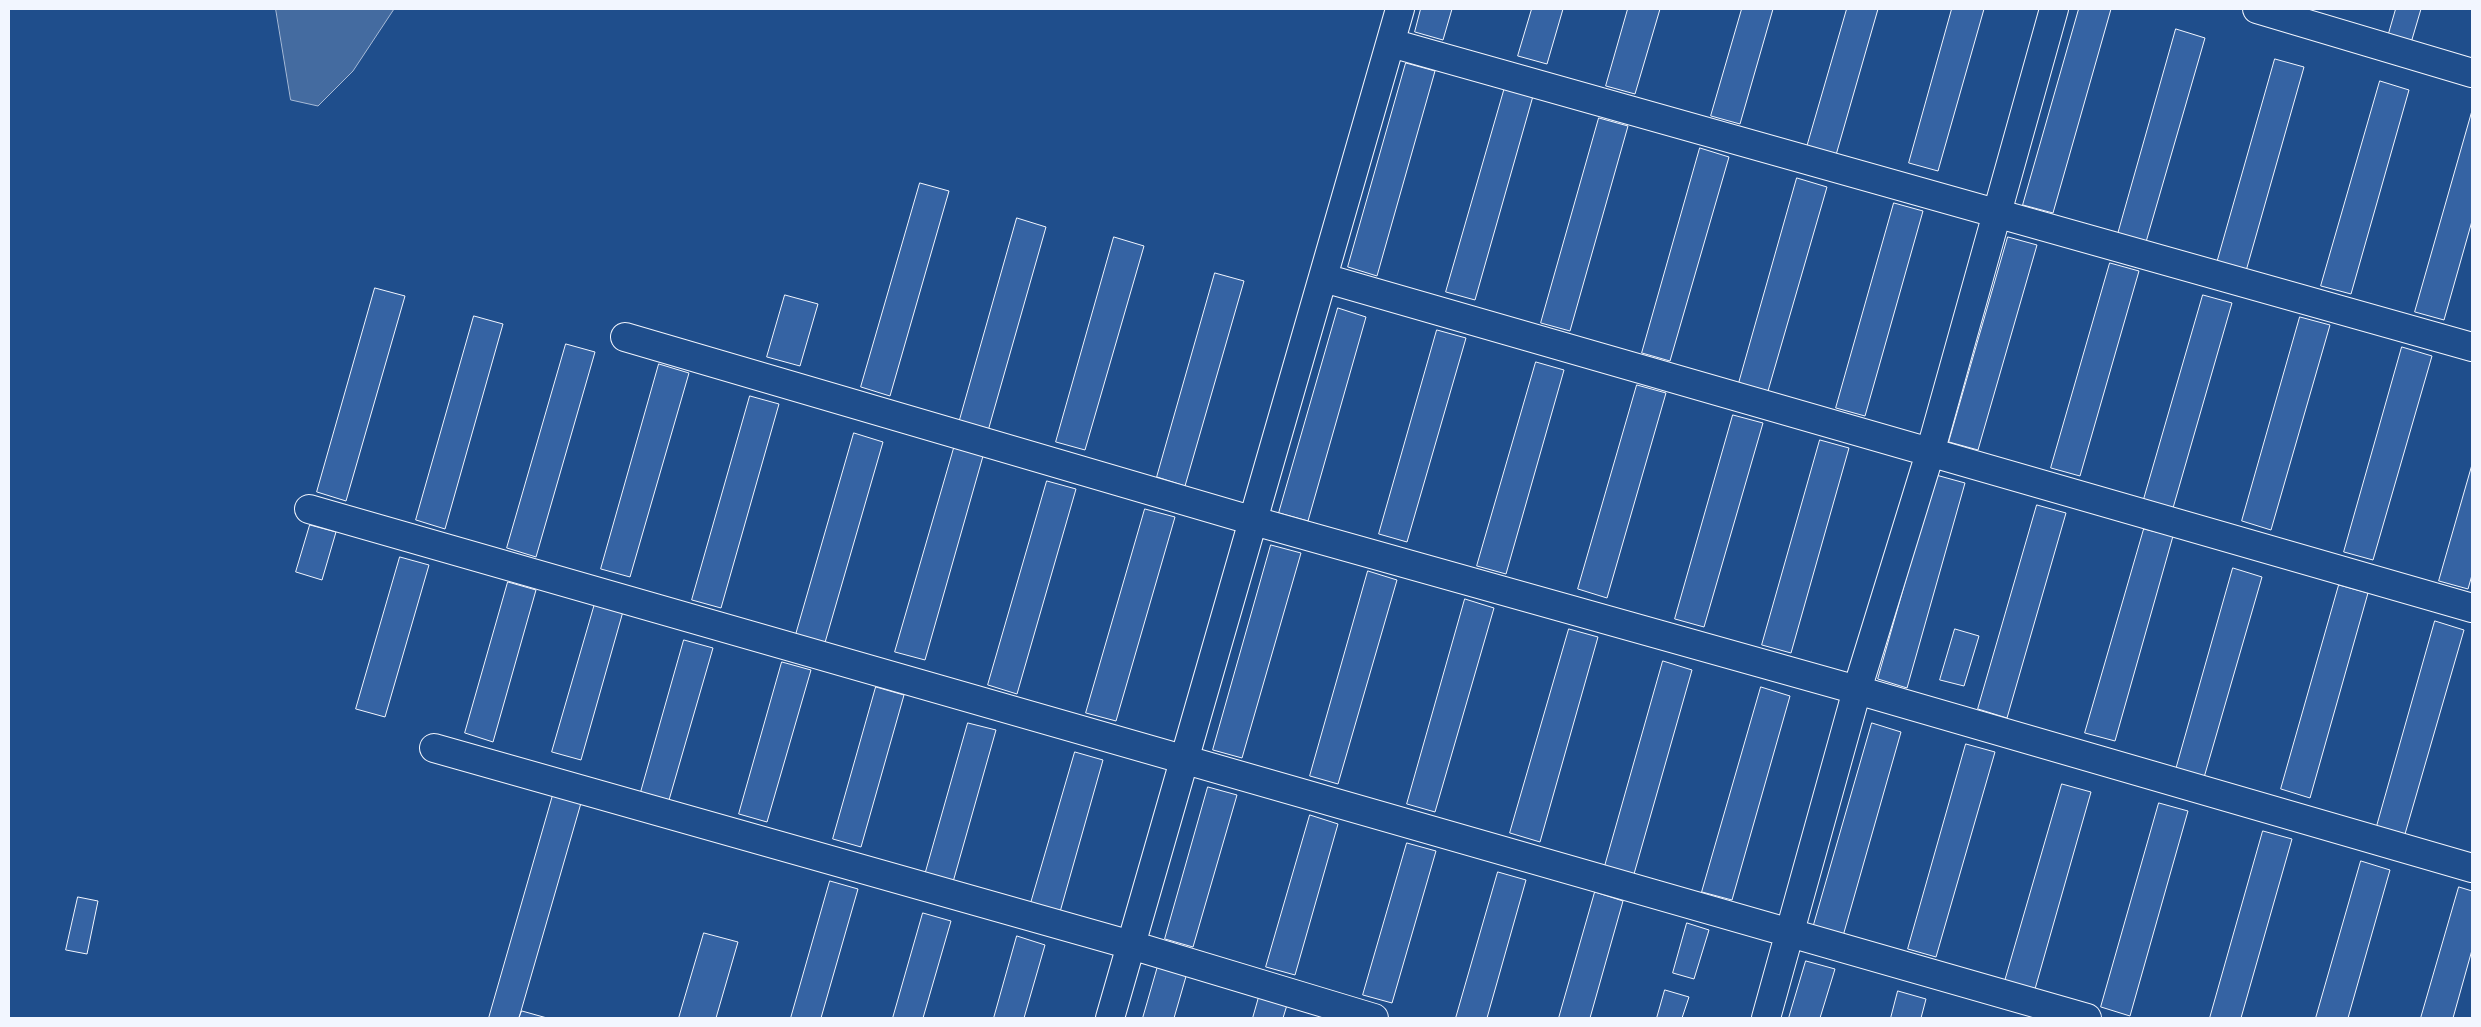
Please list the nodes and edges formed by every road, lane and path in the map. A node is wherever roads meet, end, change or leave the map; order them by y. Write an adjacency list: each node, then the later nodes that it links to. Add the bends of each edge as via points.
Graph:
1 (1400, 9): 4 (street)
2 (2054, 9): 6 (street)
3 (2257, 9): 5 (street)
4 (1391, 43): 6 (street); 7 (street)
5 (2472, 73)
6 (1996, 213): 9 (street); 10 (street)
7 (1324, 278): 10 (street); 12 (street)
8 (625, 337): 12 (street)
9 (2472, 347)
10 (1930, 454): 13 (street); 14 (street)
11 (308, 510): 16 (street)
12 (1254, 521): 14 (street); 16 (street)
13 (2472, 608)
14 (1857, 690): 17 (street); 18 (street)
15 (434, 748): 19 (street)
16 (1185, 759): 18 (street); 19 (street)
17 (2472, 868)
18 (1790, 933): 22 (street); 23 (street)
19 (1131, 945): 20 (street); 21 (street)
20 (1110, 1018)
21 (1374, 1018)
22 (1766, 1018)
23 (2087, 1018)

